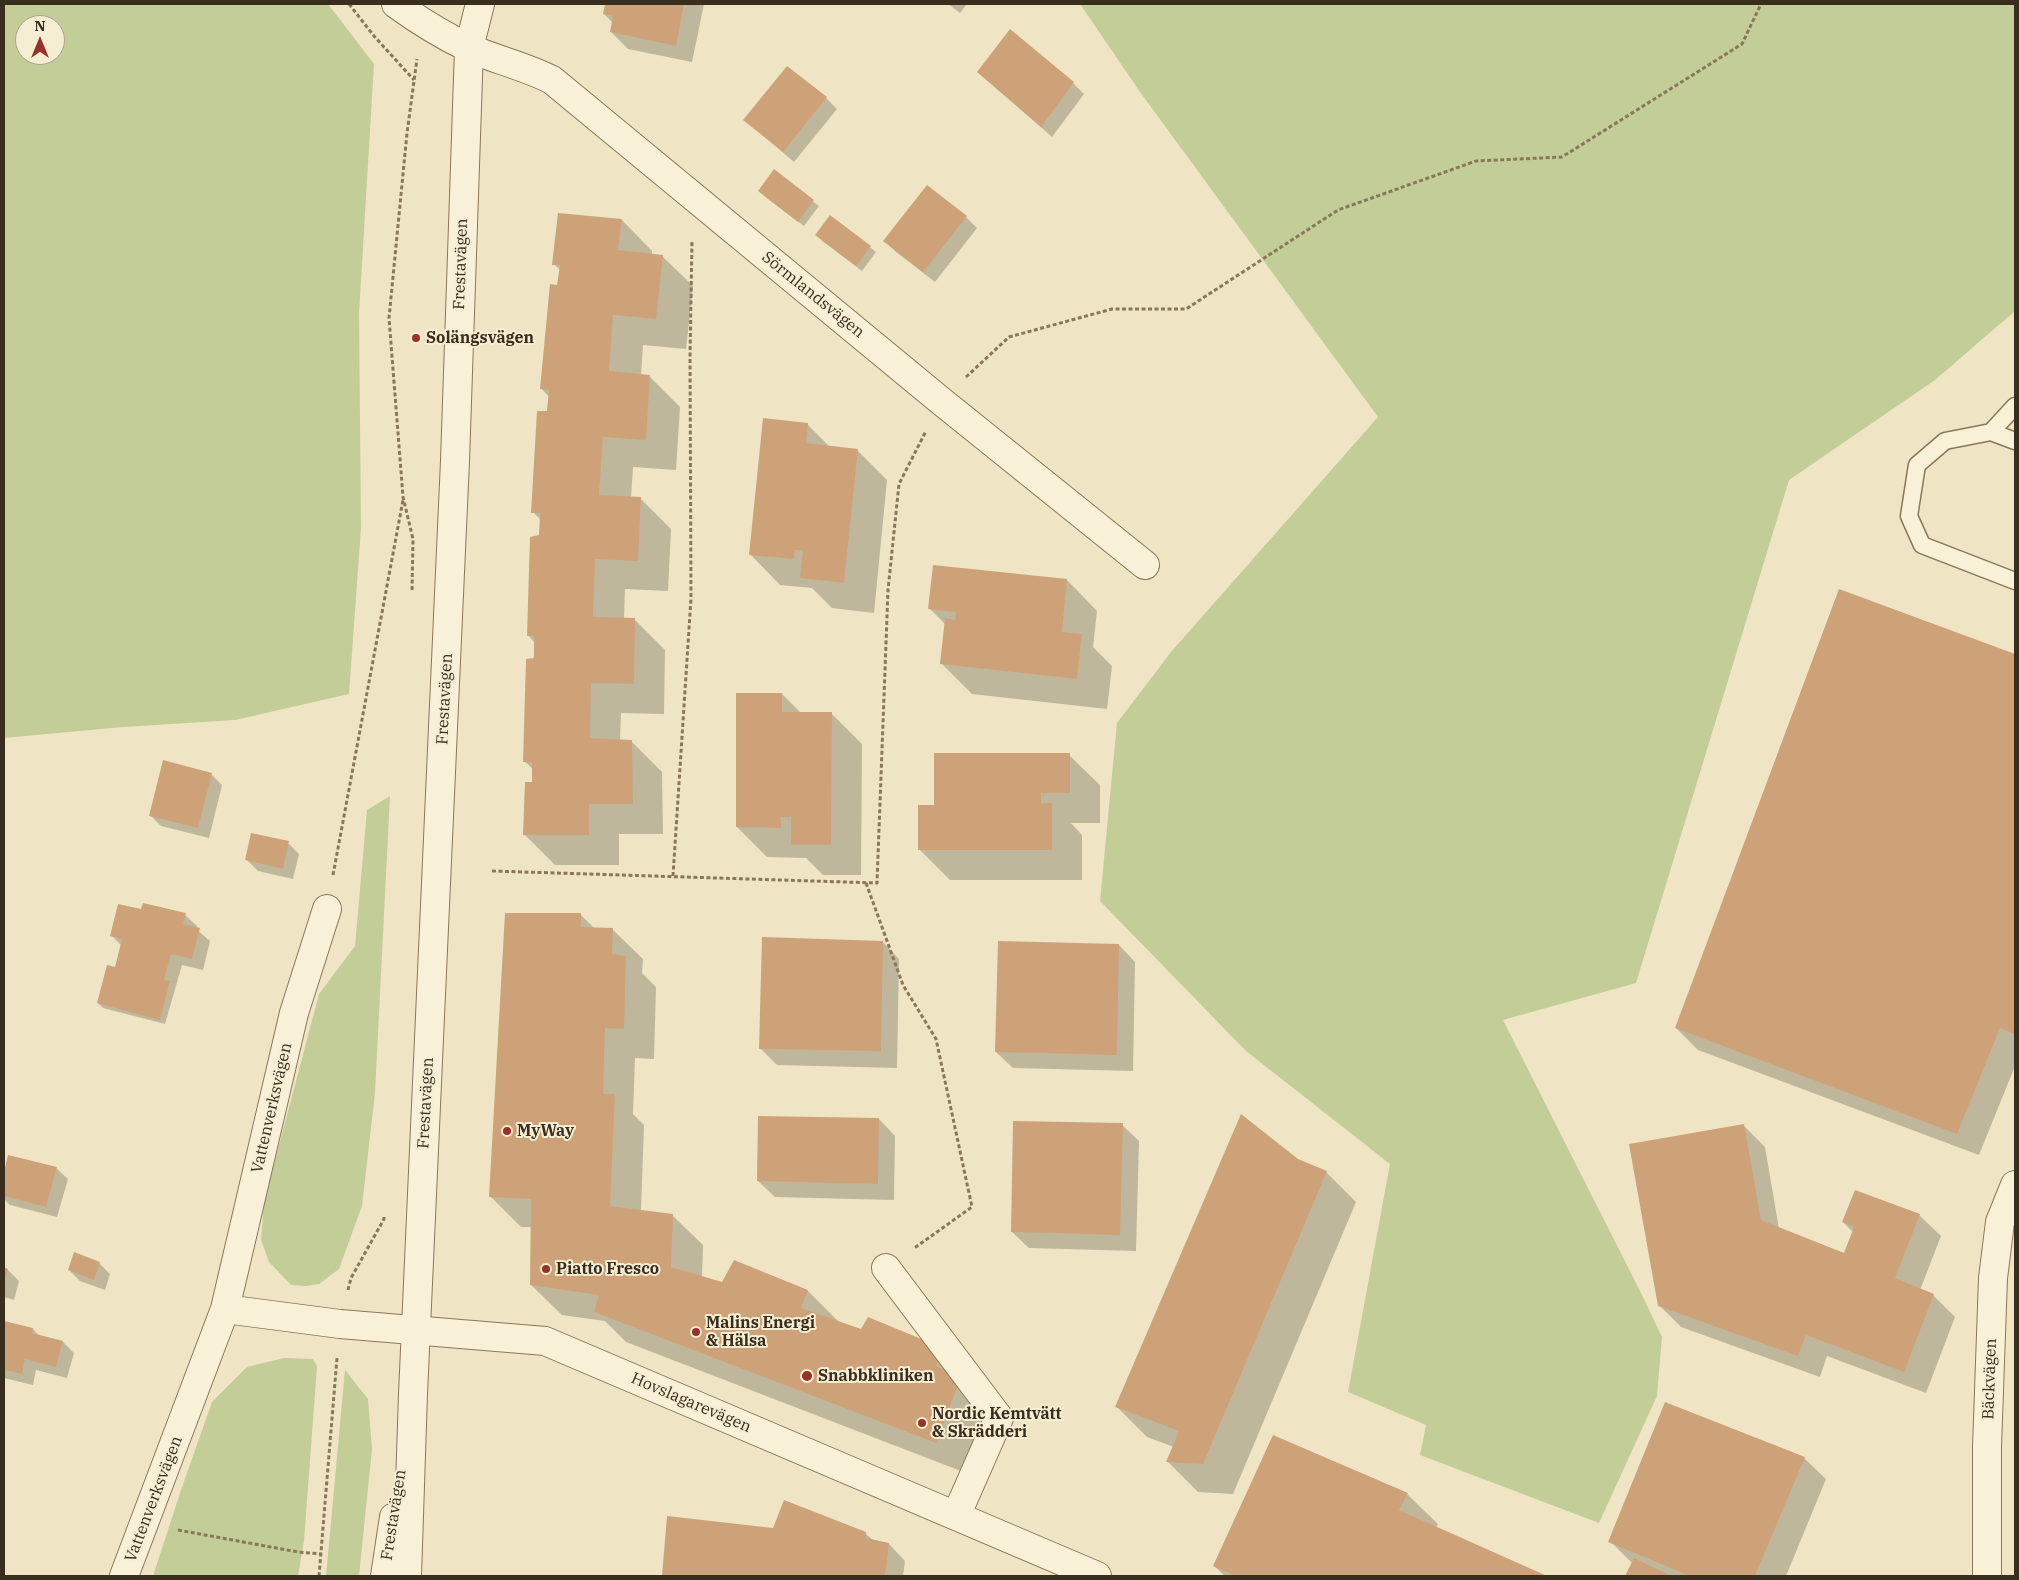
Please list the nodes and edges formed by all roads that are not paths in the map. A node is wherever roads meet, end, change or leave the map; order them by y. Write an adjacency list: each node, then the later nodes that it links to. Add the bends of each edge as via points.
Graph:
1 (396, 4): 3 (street)
2 (480, 4): 3 (street, Frestavägen)
3 (469, 48): 7 (street, Sörmlandsvägen, via 552,80); 13 (street, Frestavägen, via 455,471)
4 (2015, 406): 5 (lane)
5 (1991, 432): 6 (lane); 8 (lane, via 1945,441 1917,466 1909,516 1922,545)
6 (2015, 441)
7 (1145, 565)
8 (2015, 581)
9 (327, 909): 12 (street, Vattenverksvägen, via 294,1013)
10 (2015, 1185): 20 (street, Bäckvägen, via 2000,1222 1993,1278 1987,1447)
11 (886, 1268): 15 (street, via 999,1418)
12 (225, 1309): 13 (street); 16 (street, Vattenverksvägen)
13 (416, 1330): 14 (street, Frestavägen); 15 (street, Hovslagarevägen, via 545,1341)
14 (413, 1394): 17 (street, Frestavägen); 18 (street, Frestavägen)
15 (956, 1516): 19 (street, Hovslagarevägen)
16 (124, 1576)
17 (385, 1576)
18 (407, 1576)
19 (1097, 1576)
20 (1987, 1576)

